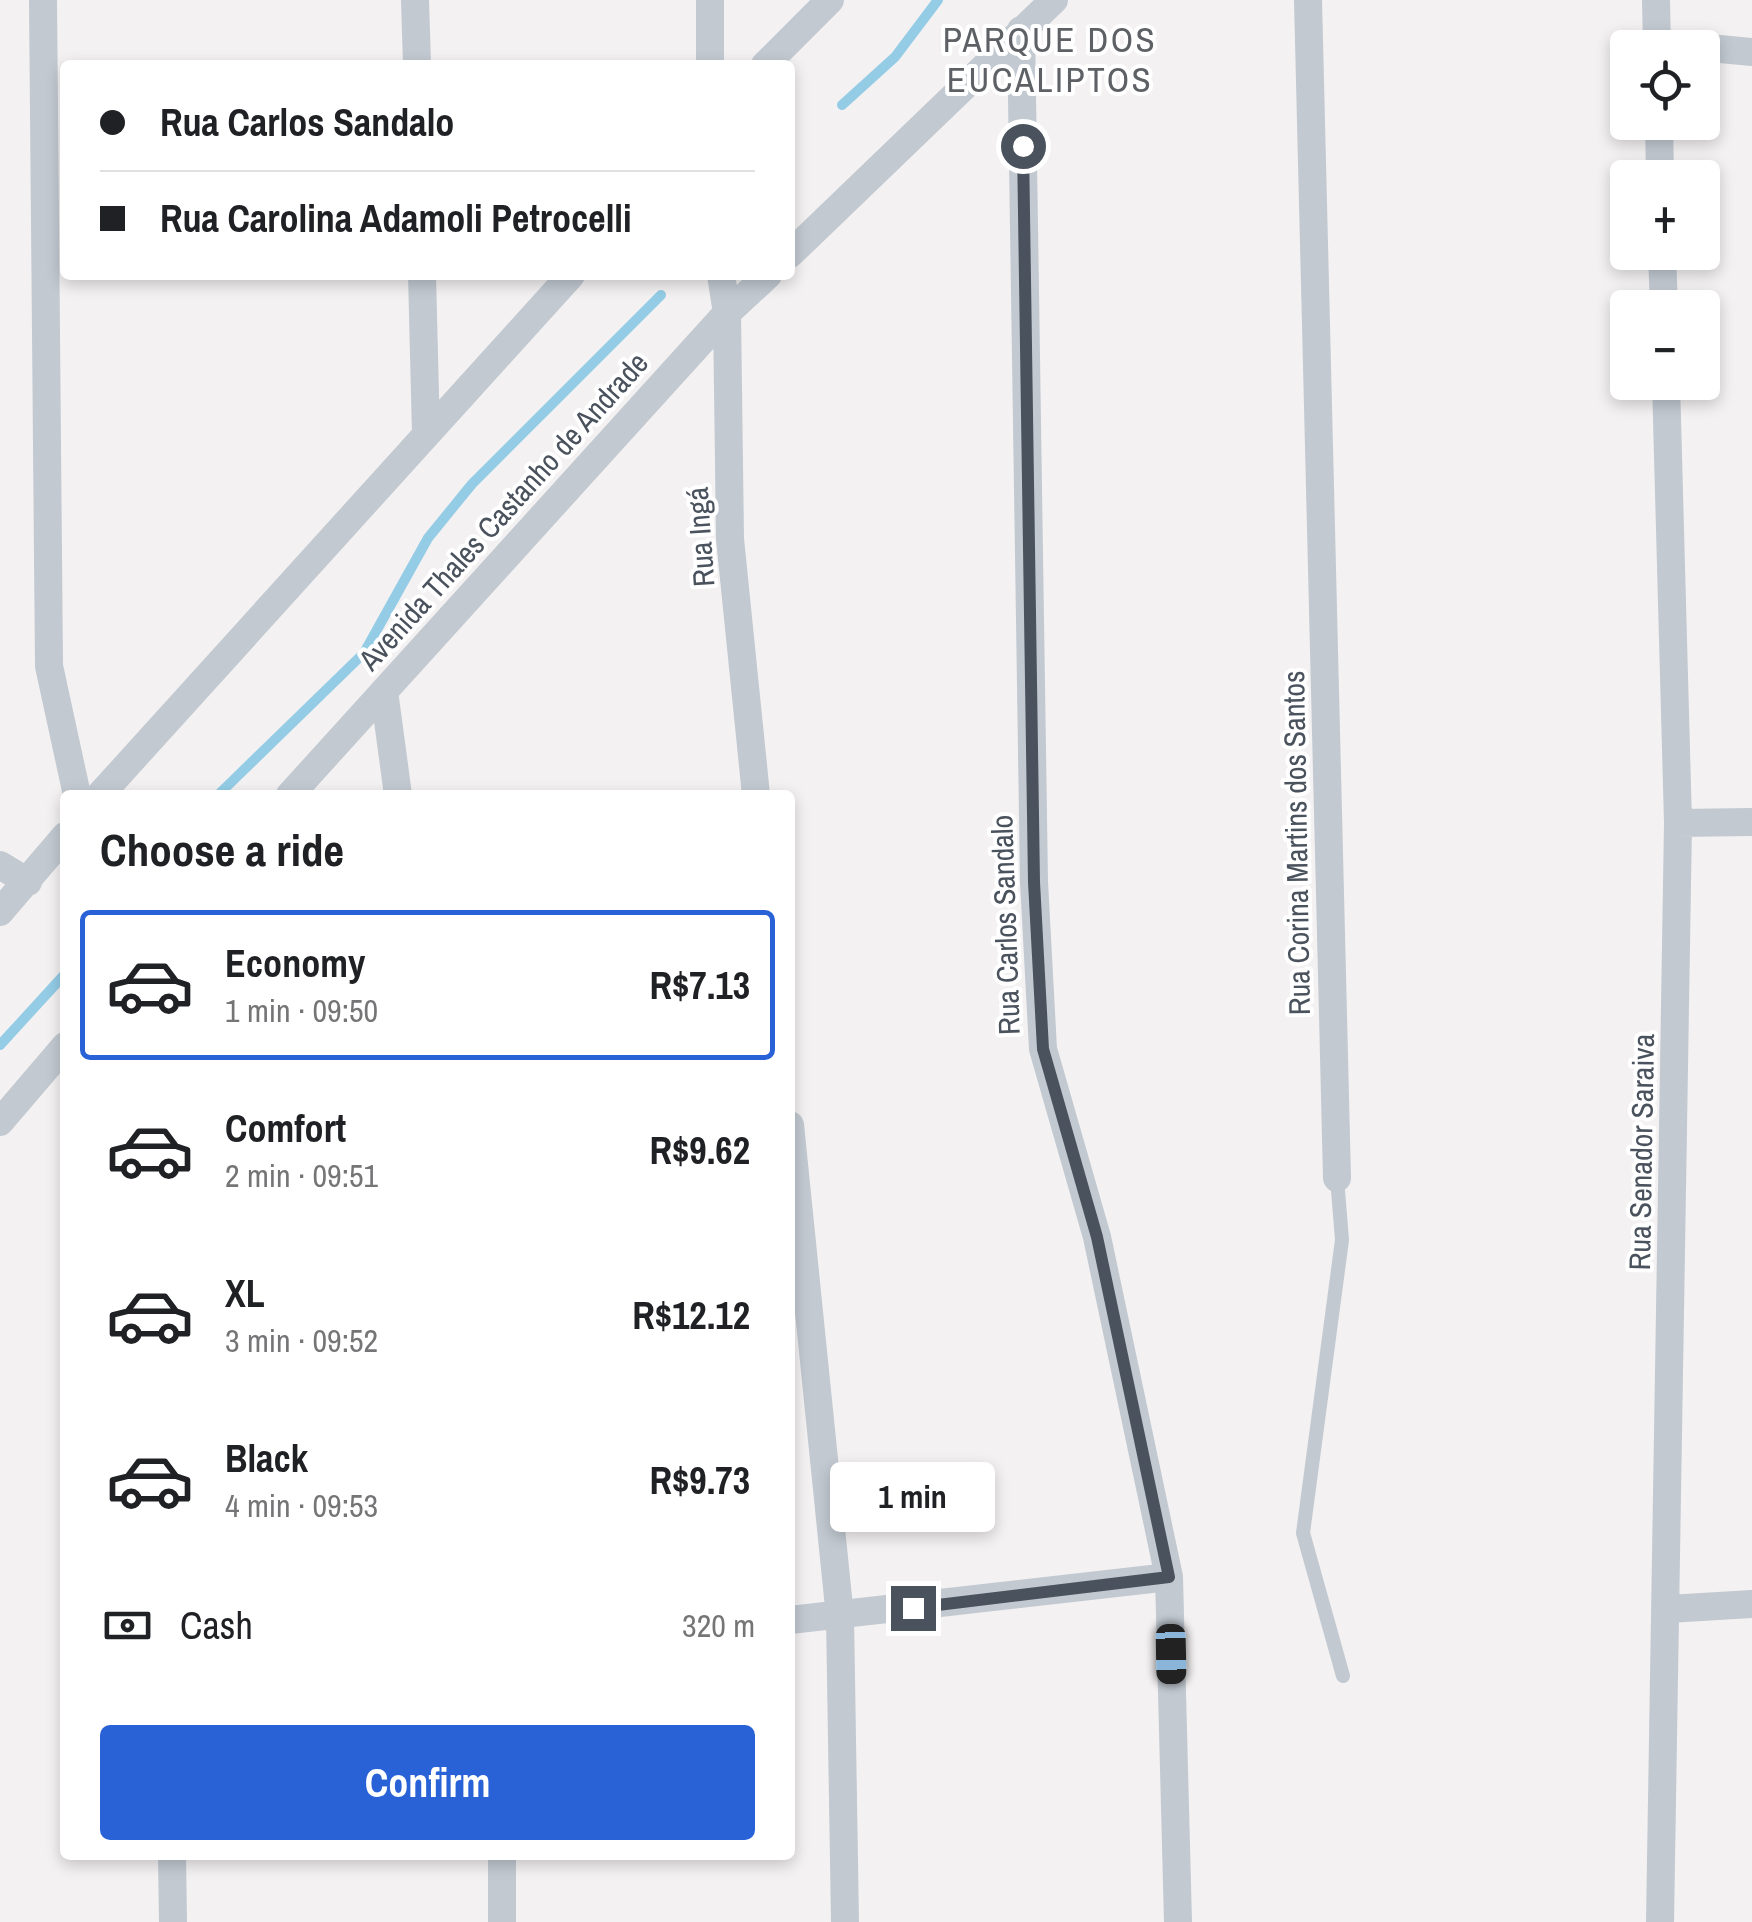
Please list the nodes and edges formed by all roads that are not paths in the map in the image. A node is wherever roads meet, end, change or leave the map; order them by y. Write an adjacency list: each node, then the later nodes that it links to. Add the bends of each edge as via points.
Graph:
1 (44, 0): 24 (street, via 49,666)
2 (415, 0): 12 (street)
3 (710, 0): 13 (street)
4 (830, 0): 14 (street)
5 (1054, 0): 8 (street)
6 (1308, 0): 38 (street, Rua Corina Martins dos Santos)
7 (1656, 0): 9 (street)
8 (1021, 30): 15 (street); 39 (street, Rua Carlos Sandalo, via 1034,882 1043,1049 1097,1237)
9 (1657, 30)
10 (1720, 50): 11 (street)
11 (1752, 52)
12 (416, 60)
13 (710, 60)
14 (771, 60)
15 (795, 249)
16 (422, 280): 22 (street)
17 (566, 280): 22 (street)
18 (722, 280): 20 (street, Rua Ingá)
19 (763, 280): 20 (street, Avenida Thales Castanho de Andrade)
20 (727, 313): 23 (street, Avenida Thales Castanho de Andrade); 28 (street, Rua Ingá, via 730,539)
21 (1666, 400): 29 (street, Rua Senador Saraiva)
22 (426, 434): 25 (street)
23 (384, 692): 26 (street, Avenida Thales Castanho de Andrade); 27 (street)
24 (75, 790)
25 (105, 790)
26 (295, 790)
27 (397, 790)
28 (755, 790)
29 (1678, 822): 30 (street); 41 (street, Rua Senador Saraiva)
30 (1752, 822)
31 (60, 842): 33 (street)
32 (0, 865): 33 (street)
33 (28, 882): 34 (street)
34 (0, 912)
35 (60, 1052): 36 (street)
36 (0, 1122)
37 (795, 1174): 42 (street)
38 (1337, 1178): 44 (lane, Rua Corina Martins dos Santos, via 1342,1240 1303,1533)
39 (1169, 1577): 42 (street); 50 (street, Rua Carlos Sandalo)
40 (1752, 1604): 41 (street)
41 (1668, 1609): 51 (street, Rua Senador Saraiva)
42 (840, 1617): 43 (street); 49 (street)
43 (795, 1620)
44 (1344, 1676)
45 (172, 1860): 47 (street)
46 (502, 1860): 48 (street)
47 (173, 1922)
48 (502, 1922)
49 (845, 1922)
50 (1178, 1922)
51 (1660, 1922)

